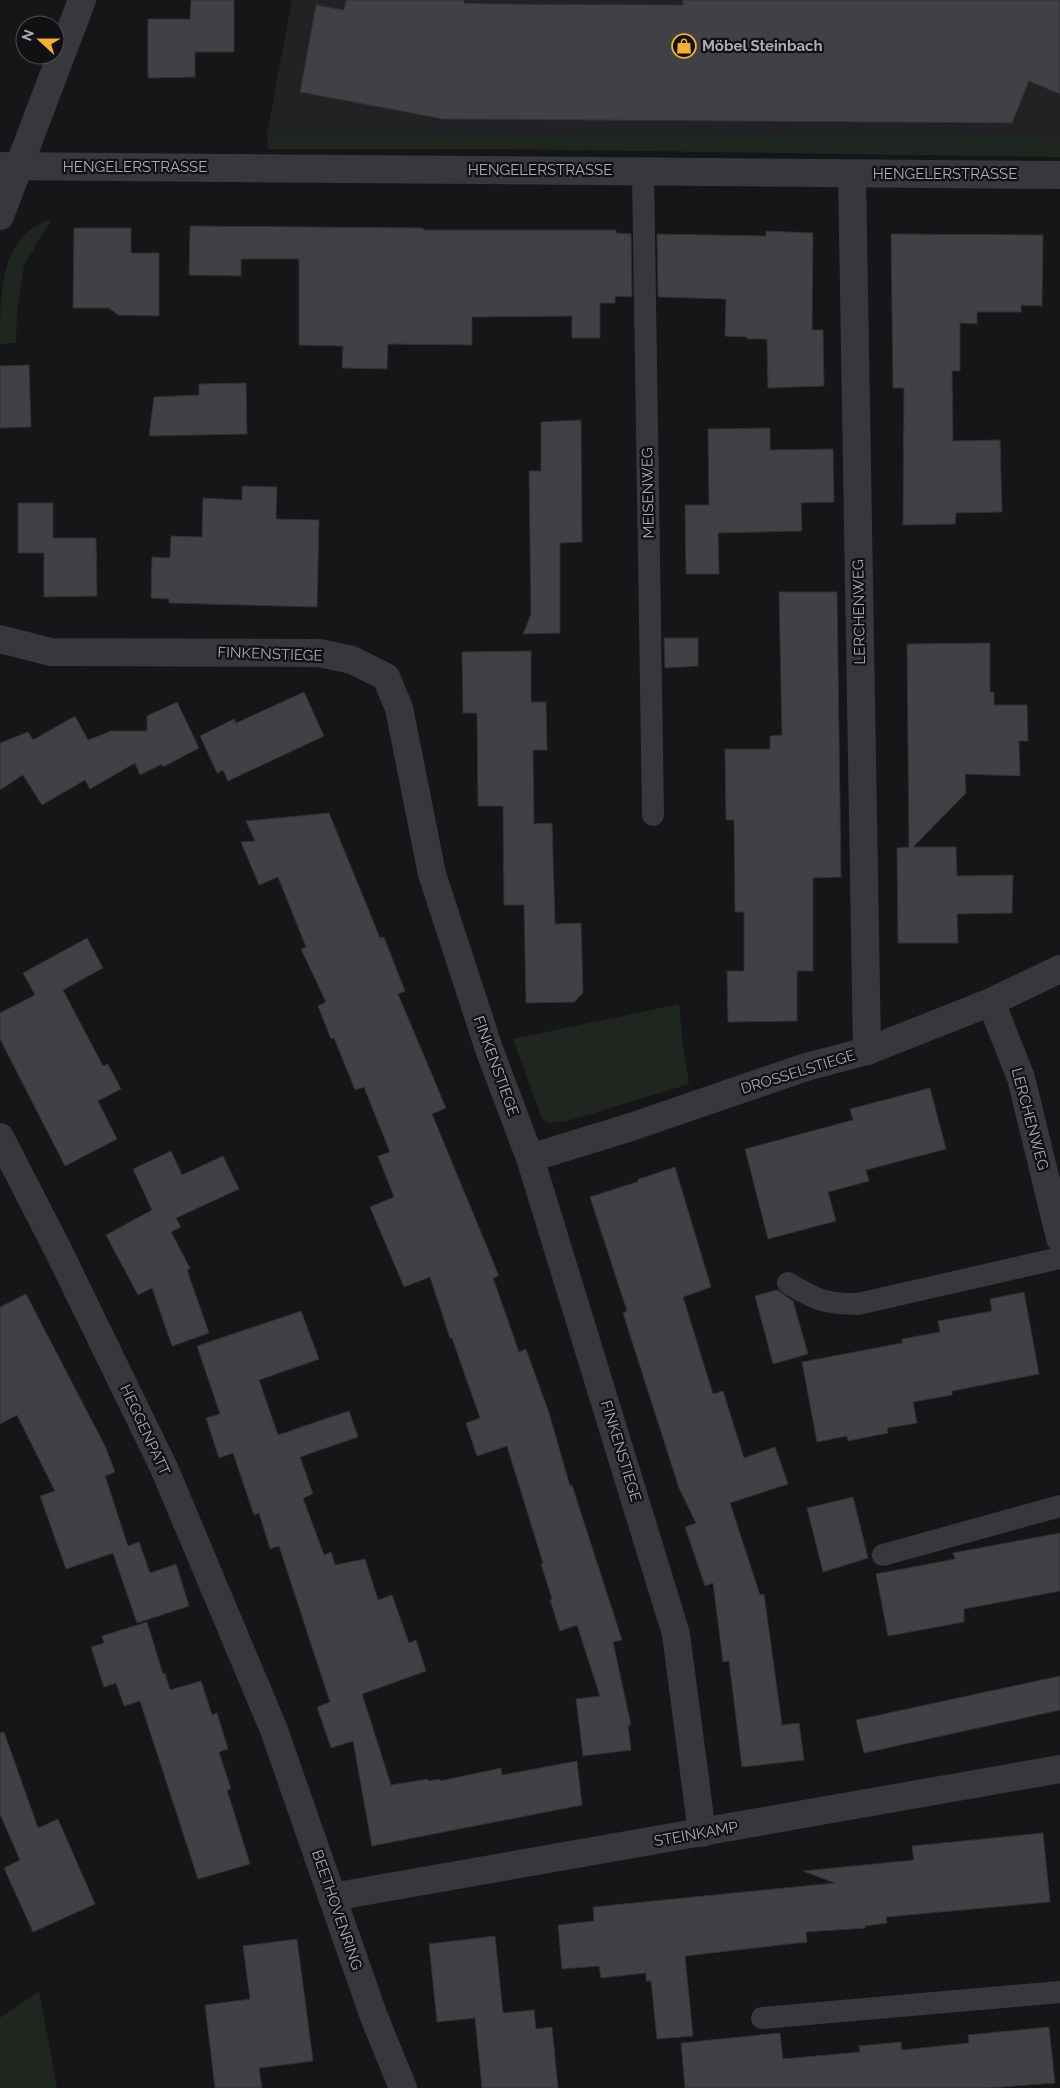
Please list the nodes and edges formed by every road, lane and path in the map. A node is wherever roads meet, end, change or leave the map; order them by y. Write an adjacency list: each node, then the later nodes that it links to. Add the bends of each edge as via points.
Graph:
1 (82, 0): 2 (street)
2 (10, 166): 3 (street, HENGELERSTRASSE); 6 (street)
3 (643, 171): 4 (street, HENGELERSTRASSE); 8 (lane, MEISENWEG)
4 (852, 174): 5 (street, HENGELERSTRASSE); 11 (street, LERCHENWEG)
5 (1060, 175)
6 (0, 216)
7 (0, 639): 13 (street, FINKENSTIEGE, via 52,652 319,653 352,660 386,677 399,708 432,874 489,1049)
8 (653, 815)
9 (1060, 969): 10 (street, DROSSELSTIEGE)
10 (992, 1002): 11 (street, DROSSELSTIEGE); 14 (street, LERCHENWEG, via 1021,1078)
11 (867, 1050): 13 (street, DROSSELSTIEGE)
12 (0, 1137): 19 (street, HEGGENPATT, via 164,1468)
13 (530, 1158): 21 (street, FINKENSTIEGE, via 676,1634)
14 (1060, 1237)
15 (1060, 1258): 16 (lane, via 858,1304 838,1304 814,1298)
16 (788, 1283)
17 (1060, 1506): 18 (lane)
18 (882, 1555)
19 (274, 1730): 22 (street, BEETHOVENRING)
20 (1060, 1769): 21 (street, STEINKAMP)
21 (702, 1833): 22 (street, STEINKAMP)
22 (332, 1897): 25 (street, BEETHOVENRING, via 374,2016)
23 (1060, 1992): 24 (lane)
24 (762, 2018)
25 (404, 2088)

